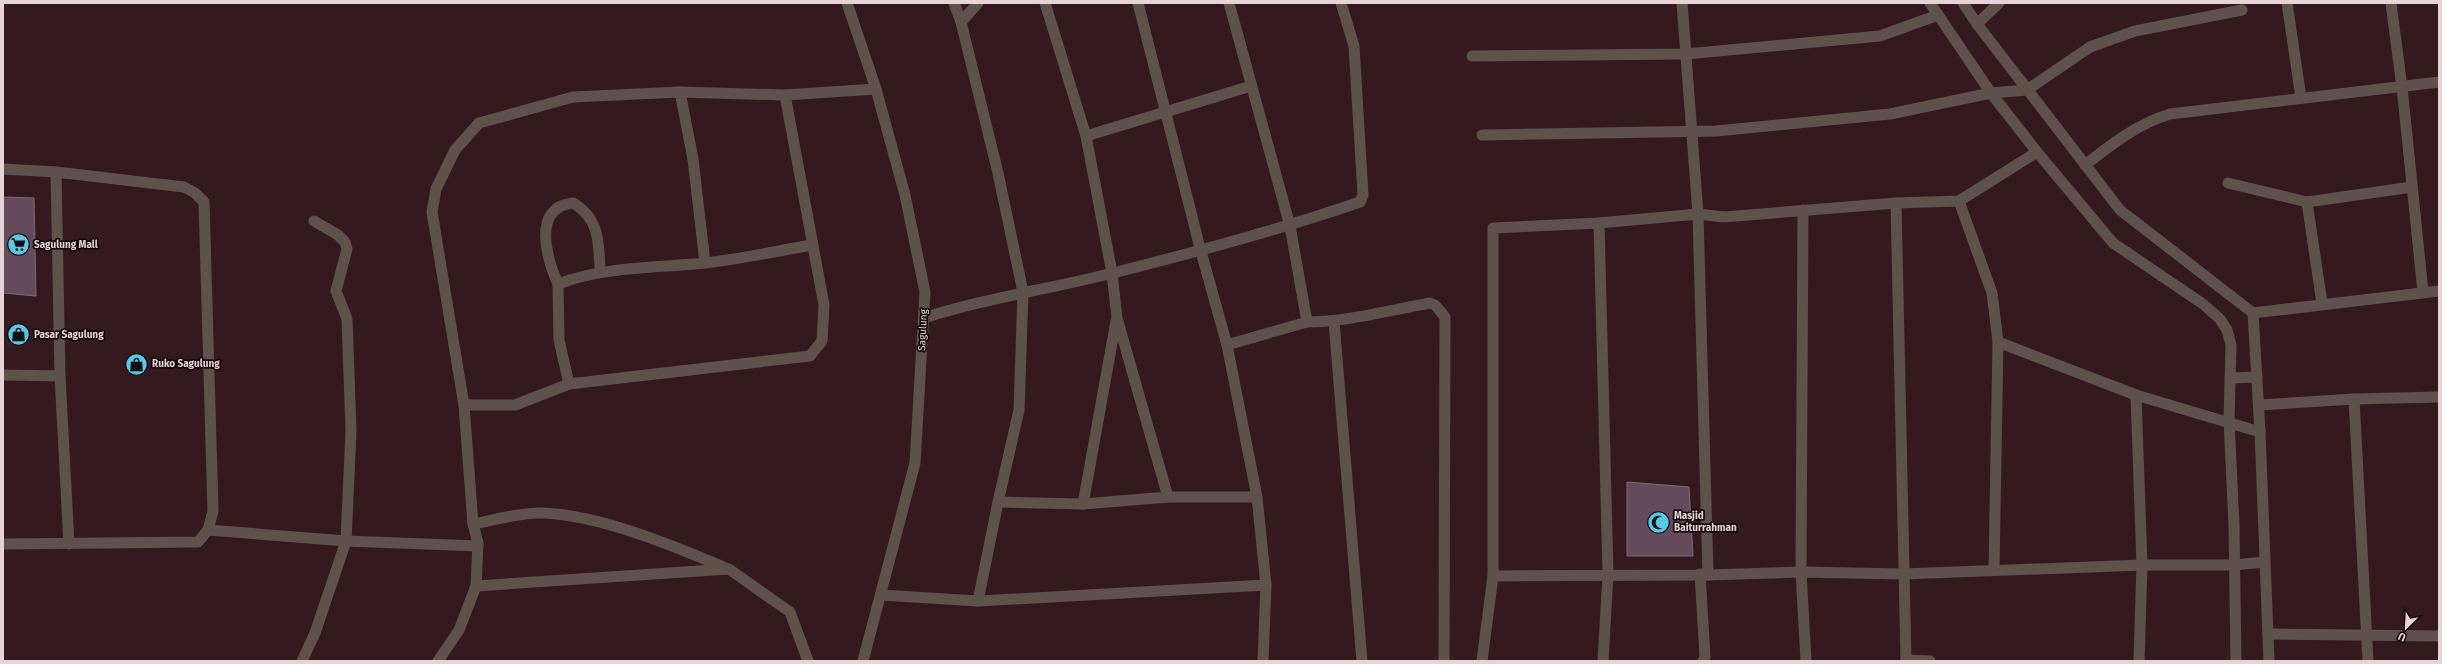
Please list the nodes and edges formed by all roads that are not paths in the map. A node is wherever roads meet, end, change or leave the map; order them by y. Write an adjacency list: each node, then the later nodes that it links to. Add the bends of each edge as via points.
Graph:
1 (847, 3): 23 (street, Sagulung)
2 (954, 3): 16 (street)
3 (978, 3): 16 (street)
4 (1044, 3): 32 (street)
5 (1138, 3): 29 (street)
6 (1229, 3): 21 (street)
7 (1341, 3): 46 (street, via 1354,46 1363,199)
8 (1682, 3): 18 (street)
9 (1930, 3): 15 (street)
10 (1963, 3): 17 (street)
11 (1999, 3): 17 (street)
12 (2287, 3): 28 (street)
13 (2391, 3): 22 (street)
14 (2242, 10): 24 (street, via 2135,31 2090,47)
15 (1938, 15): 18 (street, via 1880,36); 26 (street)
16 (961, 22): 54 (street, via 998,173)
17 (1977, 24): 24 (street)
18 (1686, 54): 19 (street); 30 (street)
19 (1472, 56)
20 (2439, 82): 22 (street)
21 (1251, 86): 29 (street); 46 (street)
22 (2402, 87): 28 (street); 38 (street)
23 (876, 89): 27 (street); 58 (street, Sagulung, via 905,195 925,292)
24 (2027, 90): 26 (street); 34 (street)
25 (680, 92): 27 (street); 49 (street, via 693,159); 72 (street, via 573,96 479,123 454,150 436,189 432,212)
26 (1991, 93): 30 (street, via 1890,114); 33 (street)
27 (785, 95): 47 (street)
28 (2301, 98): 34 (street, via 2170,114 2150,120)
29 (1165, 112): 32 (street); 48 (street)
30 (1692, 132): 31 (street); 43 (street)
31 (1482, 135)
32 (1086, 136): 51 (street)
33 (2037, 152): 39 (street); 67 (street, via 2114,243 2203,304 2220,319 2227,330 2231,345)
34 (2085, 165): 57 (street, via 2120,210)
35 (3, 169): 36 (street)
36 (56, 172): 65 (street); 81 (street, via 184,187 196,193 204,202 212,511)
37 (2228, 183): 40 (street)
38 (2412, 187): 40 (street); 55 (street)
39 (1959, 201): 41 (street); 62 (street, via 1992,293)
40 (2307, 202): 56 (street)
41 (1896, 203): 42 (street); 94 (street)
42 (1803, 210): 43 (street, via 1724,217); 91 (street)
43 (1698, 214): 45 (street); 93 (street)
44 (314, 221): 82 (street, via 338,235 346,242 347,249 336,291 347,319 351,431)
45 (1599, 224): 92 (street); 95 (street, via 1493,228)
46 (1290, 226): 48 (street); 60 (street)
47 (812, 245): 49 (street); 68 (street, via 824,304 822,341 810,356)
48 (1200, 248): 51 (street); 63 (street)
49 (705, 263): 50 (street, via 621,268)
50 (600, 272): 52 (street); 52 (street, via 596,230 590,216 573,203 565,204 553,213 546,231 548,260)
51 (1112, 273): 54 (street); 59 (street)
52 (558, 284): 68 (street, via 559,340)
53 (2439, 291): 55 (street)
54 (1023, 292): 58 (street, via 971,303); 78 (street, via 1019,410)
55 (2423, 292): 56 (street)
56 (2322, 303): 57 (street)
57 (2253, 313): 66 (street)
58 (924, 318): 98 (street, Sagulung, via 915,463)
59 (1117, 318): 76 (street); 79 (street)
60 (1307, 322): 61 (street); 63 (street)
61 (1334, 322): 108 (street); 109 (street, via 1348,317 1430,303 1435,305 1445,318)
62 (1998, 342): 69 (street); 90 (street)
63 (1227, 345): 77 (street)
64 (3, 375): 65 (street)
65 (60, 376): 84 (street)
66 (2257, 377): 67 (street); 73 (street)
67 (2230, 378): 74 (street)
68 (569, 384): 72 (street, via 515,405)
69 (2136, 395): 74 (street); 87 (street)
70 (2439, 397): 71 (street)
71 (2354, 398): 73 (street); 102 (street)
72 (464, 405): 80 (street)
73 (2259, 405): 75 (street)
74 (2229, 421): 75 (street); 88 (street)
75 (2260, 432): 86 (street)
76 (1168, 497): 77 (street); 79 (street)
77 (1257, 497): 96 (street)
78 (998, 502): 79 (street); 99 (street)
79 (1083, 504)
80 (473, 524): 85 (street); 89 (street, via 539,513 581,517 675,547)
81 (208, 530): 82 (street); 84 (street, via 198,542)
82 (346, 541): 85 (street); 103 (street, via 315,633)
83 (3, 544): 84 (street)
84 (69, 544)
85 (478, 546): 97 (street)
86 (2264, 562): 88 (street); 100 (street)
87 (2142, 565): 88 (street); 90 (street); 116 (street)
88 (2234, 565): 117 (street)
89 (728, 569): 97 (street); 105 (street, via 790,612)
90 (1994, 570): 94 (street)
91 (1801, 572): 93 (street); 94 (street); 113 (street)
92 (1608, 574): 93 (street); 95 (street); 111 (street)
93 (1704, 574): 112 (street)
94 (1903, 574): 114 (street)
95 (1492, 576): 110 (street)
96 (1266, 585): 99 (street); 107 (street)
97 (476, 586): 104 (street, via 459,630)
98 (882, 595): 99 (street); 106 (street, Sagulung)
99 (978, 601)
100 (2268, 634): 102 (street); 118 (street)
101 (2439, 636): 102 (street)
102 (2366, 637): 119 (street)
103 (302, 661)
104 (438, 661)
105 (808, 661)
106 (863, 661)
107 (1263, 661)
108 (1362, 661)
109 (1444, 661)
110 (1482, 661)
111 (1603, 661)
112 (1703, 661)
113 (1806, 661)
114 (1906, 661): 115 (street)
115 (1930, 661)
116 (2139, 661)
117 (2236, 661)
118 (2268, 661)
119 (2368, 661)

